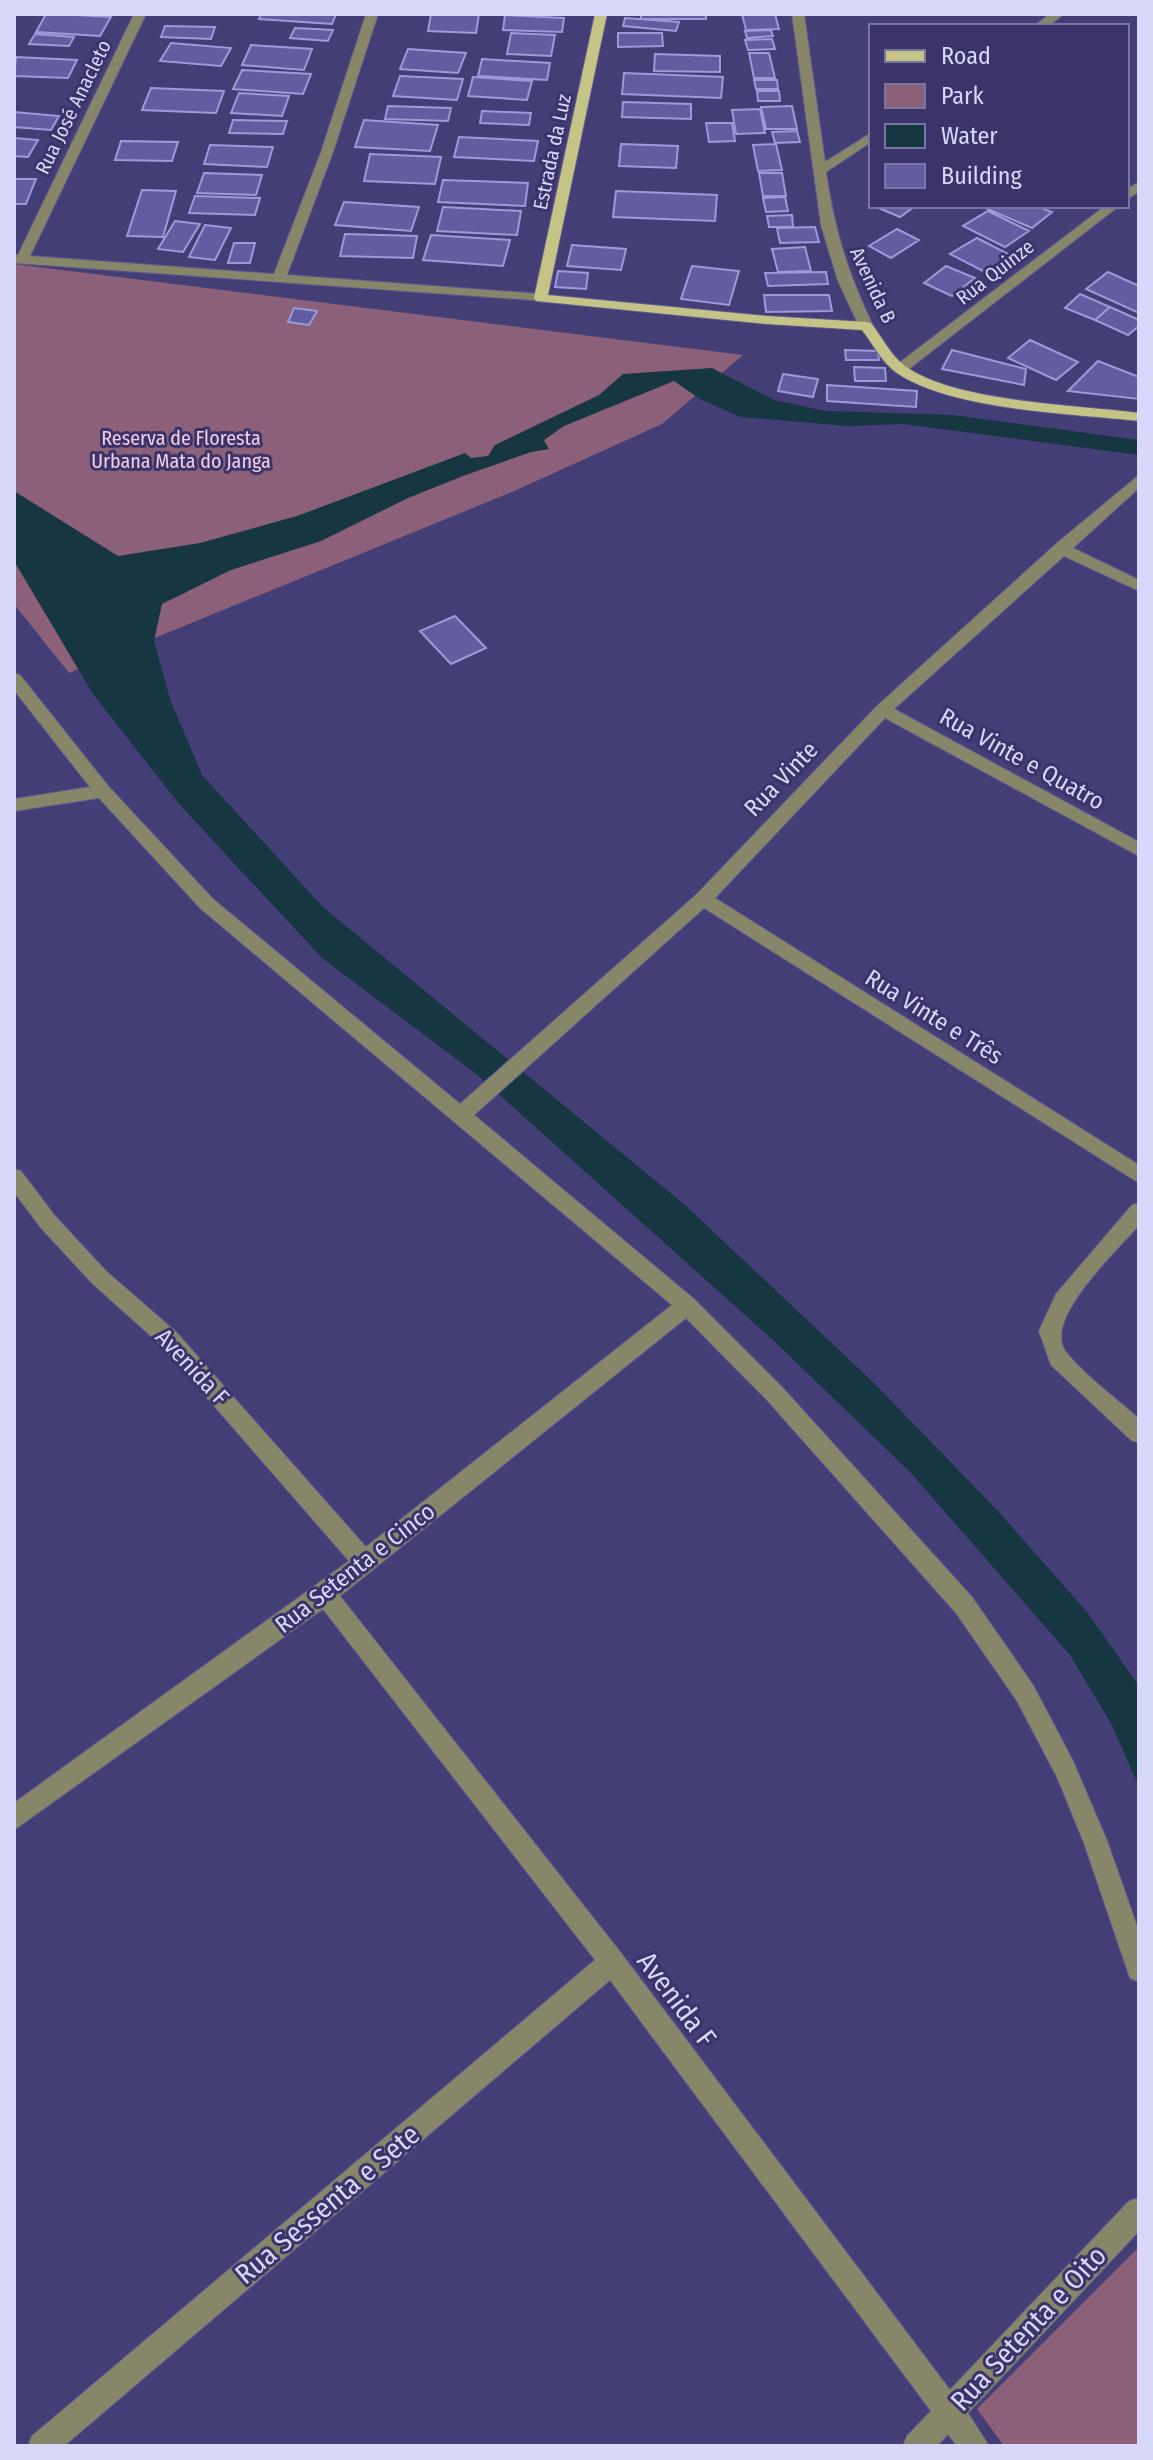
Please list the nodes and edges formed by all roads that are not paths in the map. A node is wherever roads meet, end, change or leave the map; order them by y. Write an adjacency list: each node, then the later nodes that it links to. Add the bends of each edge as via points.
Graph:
1 (140, 14): 8 (street, Rua José Anacleto)
2 (372, 14): 9 (street)
3 (601, 14): 10 (main road, Estrada da Luz)
4 (798, 14): 6 (street, Avenida B)
5 (869, 138): 6 (street)
6 (820, 170): 11 (street, Avenida B, via 827,225)
7 (1110, 208): 12 (street, Rua Quinze)
8 (18, 260): 9 (street)
9 (280, 277): 10 (street)
10 (541, 298): 11 (main road)
11 (866, 326): 12 (main road, Avenida B)
12 (900, 369): 13 (main road, Avenida B, via 967,394)
13 (1139, 417)
14 (1139, 480): 15 (street, Rua Vinte)
15 (1061, 548): 16 (street); 18 (street, Rua Vinte)
16 (1139, 586)
17 (14, 679): 19 (street)
18 (883, 710): 21 (street, Rua Vinte e Quatro); 22 (street, Rua Vinte)
19 (103, 791): 20 (street); 23 (street, via 207,904)
20 (14, 805)
21 (1139, 850)
22 (703, 899): 23 (street, Rua Vinte); 24 (street, Rua Vinte e Três)
23 (466, 1111): 27 (street)
24 (1139, 1175)
25 (14, 1177): 29 (street, Avenida F, via 99,1277 169,1339)
26 (1139, 1211): 28 (street, via 1059,1307 1050,1341 1058,1358)
27 (687, 1305): 29 (street, Rua Setenta e Cinco); 33 (street, via 774,1393 964,1605 1025,1693 1065,1769)
28 (1139, 1433)
29 (365, 1562): 30 (street, Rua Setenta e Cinco)
30 (325, 1594): 31 (street, Rua Setenta e Cinco); 32 (street, Avenida F)
31 (14, 1818)
32 (612, 1962): 35 (street, Avenida F); 36 (street, Rua Sessenta e Sete)
33 (1139, 1969)
34 (1139, 2211): 35 (street, Rua Setenta e Oito)
35 (948, 2412): 37 (street, Rua Setenta e Oito); 38 (street, Avenida F)
36 (42, 2446)
37 (917, 2446)
38 (975, 2446)

